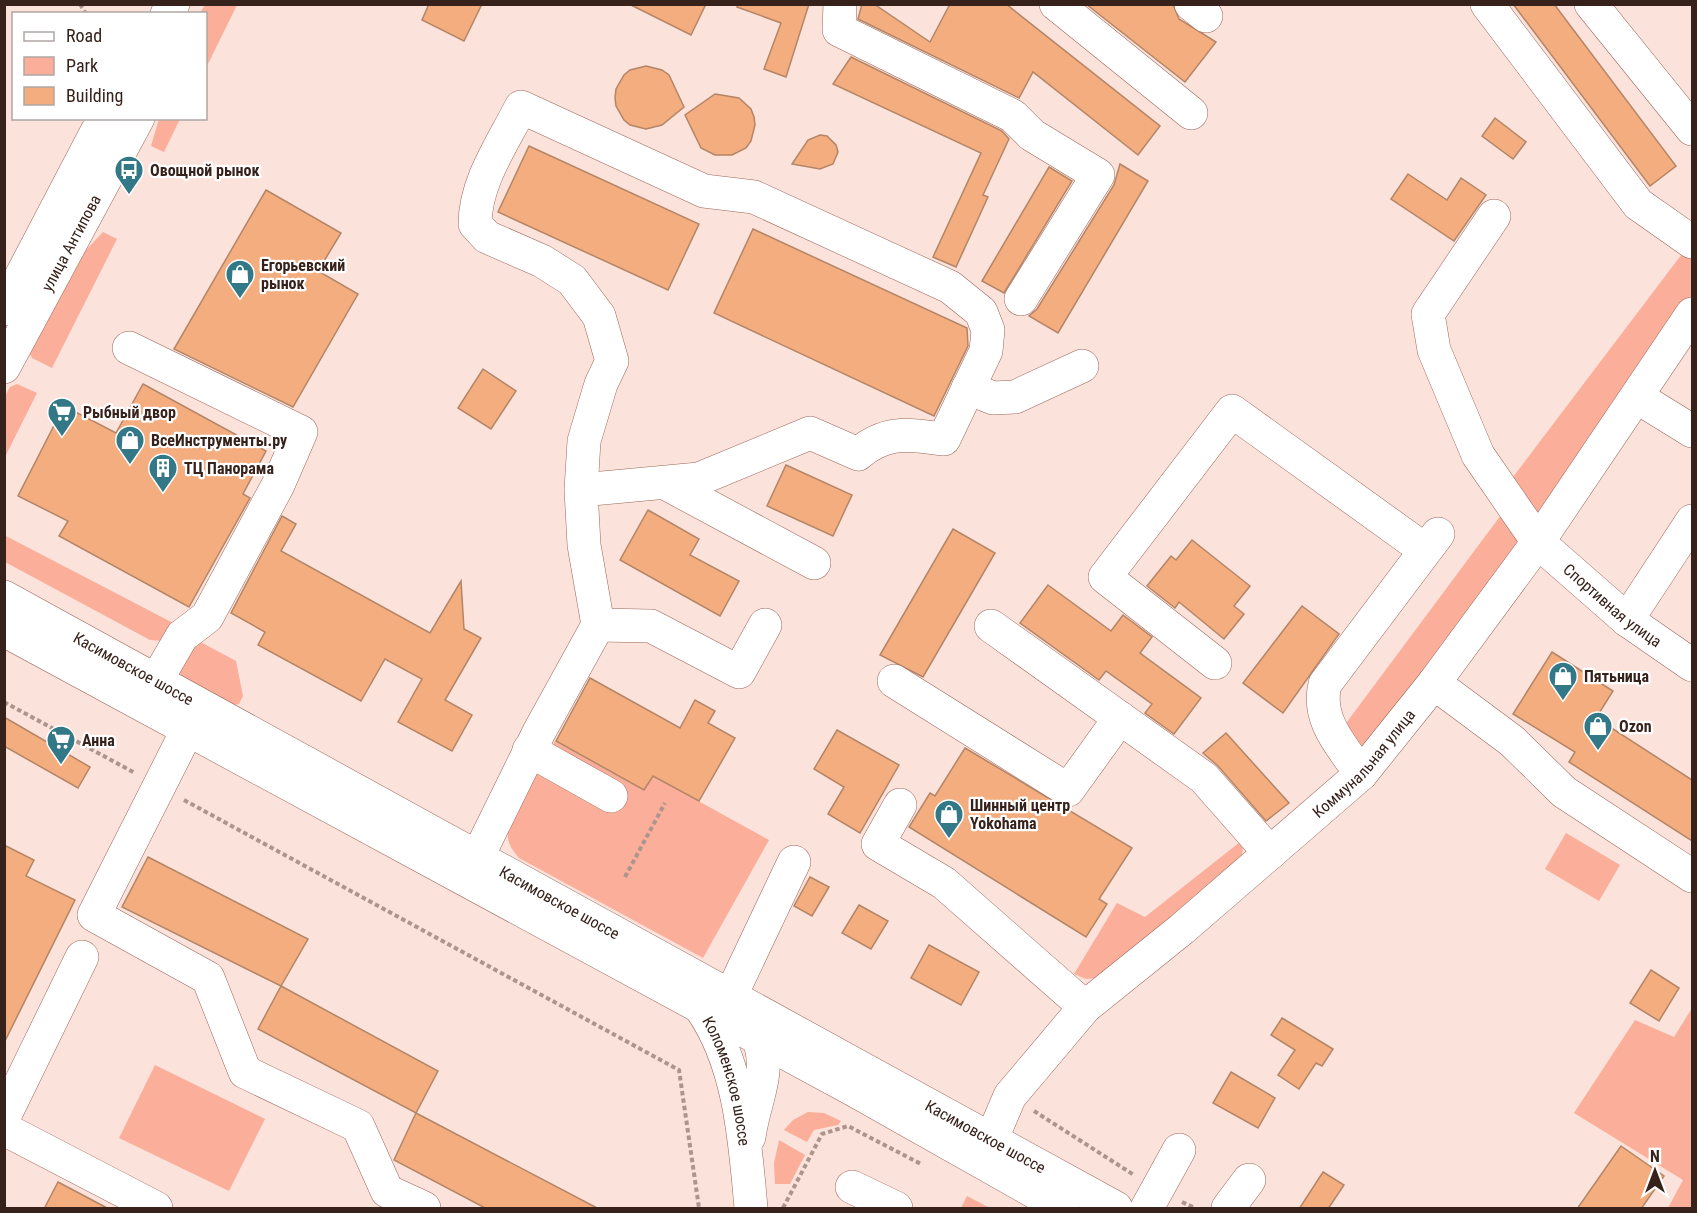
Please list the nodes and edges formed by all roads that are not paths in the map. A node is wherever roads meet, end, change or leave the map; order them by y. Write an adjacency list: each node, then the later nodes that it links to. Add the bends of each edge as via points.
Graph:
1 (840, 4): 11 (main road, via 839,30 1013,116 1032,135 1098,175)
2 (1056, 4): 5 (main road)
3 (1487, 4): 10 (main road, via 1638,204)
4 (1591, 4): 8 (main road)
5 (1191, 113)
6 (103, 120): 12 (main road, улица Антипова)
7 (137, 120): 16 (main road, улица Антипова)
8 (1691, 124)
9 (1494, 216): 23 (main road, Спортивная улица, via 1428,314 1434,350 1478,455)
10 (1692, 242)
11 (1021, 299)
12 (4, 309)
13 (1692, 314): 18 (main road, Коммунальная улица)
14 (129, 348): 33 (main road, via 301,432 278,485 207,617 182,636)
15 (1082, 366): 17 (main road, via 1015,397 993,398)
16 (4, 367)
17 (968, 388): 20 (main road, via 944,439 896,434 868,445 858,454 810,433 699,479); 21 (main road, via 986,351 988,330 981,312 950,286 754,197 704,191 521,107 483,182 475,203 475,224 487,237 542,261 572,280 599,316 612,361 584,441)
18 (1637, 397): 19 (main road); 23 (main road, Коммунальная улица)
19 (1692, 431)
20 (667, 484): 21 (main road); 24 (main road)
21 (581, 490): 27 (main road, via 584,545)
22 (1690, 530): 26 (main road)
23 (1538, 542): 26 (main road, Спортивная улица); 35 (main road, Коммунальная улица)
24 (814, 563)
25 (4, 597): 33 (main road, Касимовское шоссе)
26 (1627, 620): 32 (main road, Спортивная улица)
27 (598, 625): 28 (main road, via 651,626 739,672); 38 (main road)
28 (765, 625)
29 (992, 626): 36 (main road)
30 (4, 630): 37 (main road, Касимовское шоссе)
31 (1215, 663): 39 (main road, via 1105,577 1232,411 1432,541 1325,684 1321,700 1325,718)
32 (1692, 665)
33 (157, 679): 44 (main road, Касимовское шоссе)
34 (894, 681): 36 (main road, via 1068,790)
35 (1434, 683): 39 (main road, Коммунальная улица); 45 (main road, via 1512,741 1564,792)
36 (1120, 718): 42 (main road, via 1204,778)
37 (189, 729): 44 (main road, Касимовское шоссе); 63 (main road, via 93,915 208,978 245,1072 358,1126 387,1191)
38 (529, 750): 40 (main road); 44 (main road)
39 (1361, 774): 42 (main road, Коммунальная улица, via 1303,807)
40 (611, 796)
41 (900, 805): 49 (main road, via 878,844 944,884)
42 (1270, 853): 49 (main road, Коммунальная улица)
43 (794, 862): 47 (main road)
44 (472, 868): 47 (main road, Касимовское шоссе); 48 (main road, Касимовское шоссе)
45 (1692, 876)
46 (82, 957): 54 (main road)
47 (731, 995): 50 (main road, Коломенское шоссе, via 747,1011); 51 (main road, Касимовское шоссе)
48 (700, 1007): 50 (main road, Касимовское шоссе); 53 (main road, Коломенское шоссе, via 716,1029)
49 (1085, 1007): 56 (main road, Коммунальная улица, via 1010,1096)
50 (760, 1039): 51 (main road, via 778,1037); 52 (main road, Касимовское шоссе); 53 (main road, Коломенское шоссе, via 766,1070)
51 (825, 1047): 56 (main road, Касимовское шоссе)
52 (854, 1090): 53 (main road, via 811,1080 793,1081); 56 (main road, Касимовское шоссе)
53 (744, 1107): 64 (main road, Коломенское шоссе)
54 (4, 1117)
55 (4, 1130): 62 (main road)
56 (987, 1150): 60 (main road, Касимовское шоссе); 67 (main road, Касимовское шоссе)
57 (1179, 1150): 61 (main road)
58 (1249, 1180): 68 (main road)
59 (852, 1186): 65 (main road)
60 (1026, 1199): 66 (main road, Касимовское шоссе)
61 (1151, 1199)
62 (156, 1209)
63 (424, 1209)
64 (752, 1209)
65 (896, 1209)
66 (1063, 1209)
67 (1116, 1209)
68 (1228, 1209)

